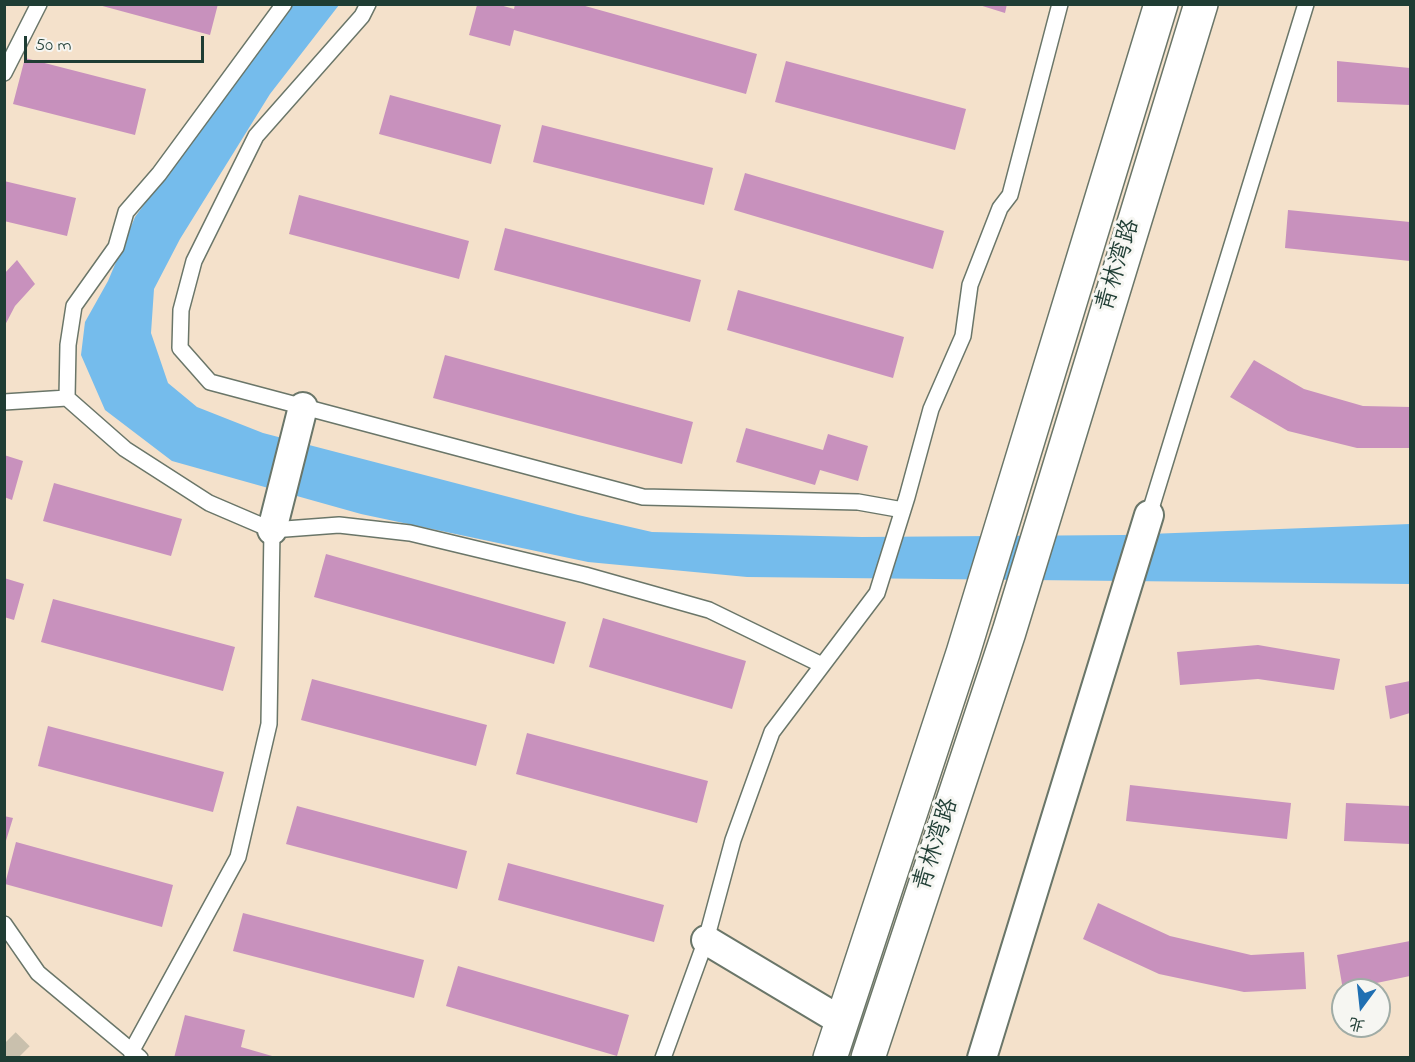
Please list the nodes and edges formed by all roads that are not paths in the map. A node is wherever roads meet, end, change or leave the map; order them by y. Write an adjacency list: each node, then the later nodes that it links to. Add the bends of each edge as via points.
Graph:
1 (39, 4): 8 (lane)
2 (284, 4): 9 (lane, via 159,174 126,212 116,247 74,306 68,345)
3 (368, 4): 11 (lane, via 362,16 256,136 194,261 181,310 180,348 210,382)
4 (1060, 4): 12 (lane, via 1010,195 1000,208 970,285 963,336 931,409)
5 (1161, 4): 18 (main road, 青林湾路, via 1004,522)
6 (1201, 4): 22 (main road, 青林湾路, via 1009,632)
7 (1306, 4): 13 (lane)
8 (4, 73)
9 (67, 398): 10 (lane); 14 (lane, via 125,450 209,503)
10 (4, 402)
11 (302, 414): 12 (lane, via 643,497 858,502); 14 (street)
12 (901, 515): 15 (lane, via 877,593)
13 (1149, 515): 23 (street)
14 (272, 531): 15 (lane, via 339,525 410,533 585,574 709,610); 19 (lane, via 270,724 238,857)
15 (822, 665): 17 (lane, via 772,732 733,840)
16 (4, 924): 19 (lane, via 38,973)
17 (706, 940): 18 (street); 20 (lane)
18 (843, 1022): 21 (main road, 青林湾路)
19 (136, 1055)
20 (663, 1058)
21 (830, 1058)
22 (868, 1058)
23 (982, 1058)

